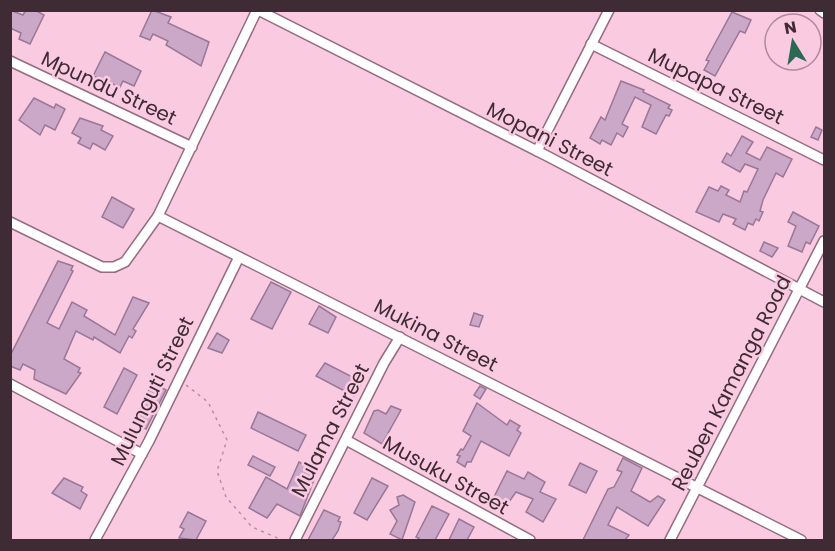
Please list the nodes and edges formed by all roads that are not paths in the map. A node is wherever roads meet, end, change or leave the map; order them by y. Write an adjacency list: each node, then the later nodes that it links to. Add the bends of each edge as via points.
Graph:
1 (258, 10): 7 (street); 8 (street, Mopani Street)
2 (609, 10): 5 (street)
3 (820, 10): 4 (street)
4 (825, 13)
5 (591, 44): 8 (street); 9 (street, Mupapa Street)
6 (10, 61): 7 (street, Mpundu Street)
7 (192, 147): 10 (street)
8 (537, 151): 14 (street, Mopani Street)
9 (825, 160)
10 (158, 216): 11 (street, via 125,262 114,267 102,267); 13 (street, Mukina Street)
11 (10, 222)
12 (825, 241): 14 (street, Reuben Kamanga Road)
13 (239, 257): 16 (street, Mukina Street); 19 (street, Mulunguti Street)
14 (800, 289): 15 (street, Mopani Street); 20 (street, Reuben Kamanga Road)
15 (825, 302)
16 (400, 337): 18 (street, Mulama Street); 20 (street, Mukina Street)
17 (10, 384): 19 (street)
18 (346, 440): 22 (street, Mulama Street); 23 (street, Musuku Street)
19 (142, 454): 21 (street, Mulunguti Street)
20 (698, 488): 24 (street, Reuben Kamanga Road); 25 (street, Mukina Street)
21 (95, 540)
22 (295, 540)
23 (530, 540)
24 (670, 540)
25 (801, 540)

